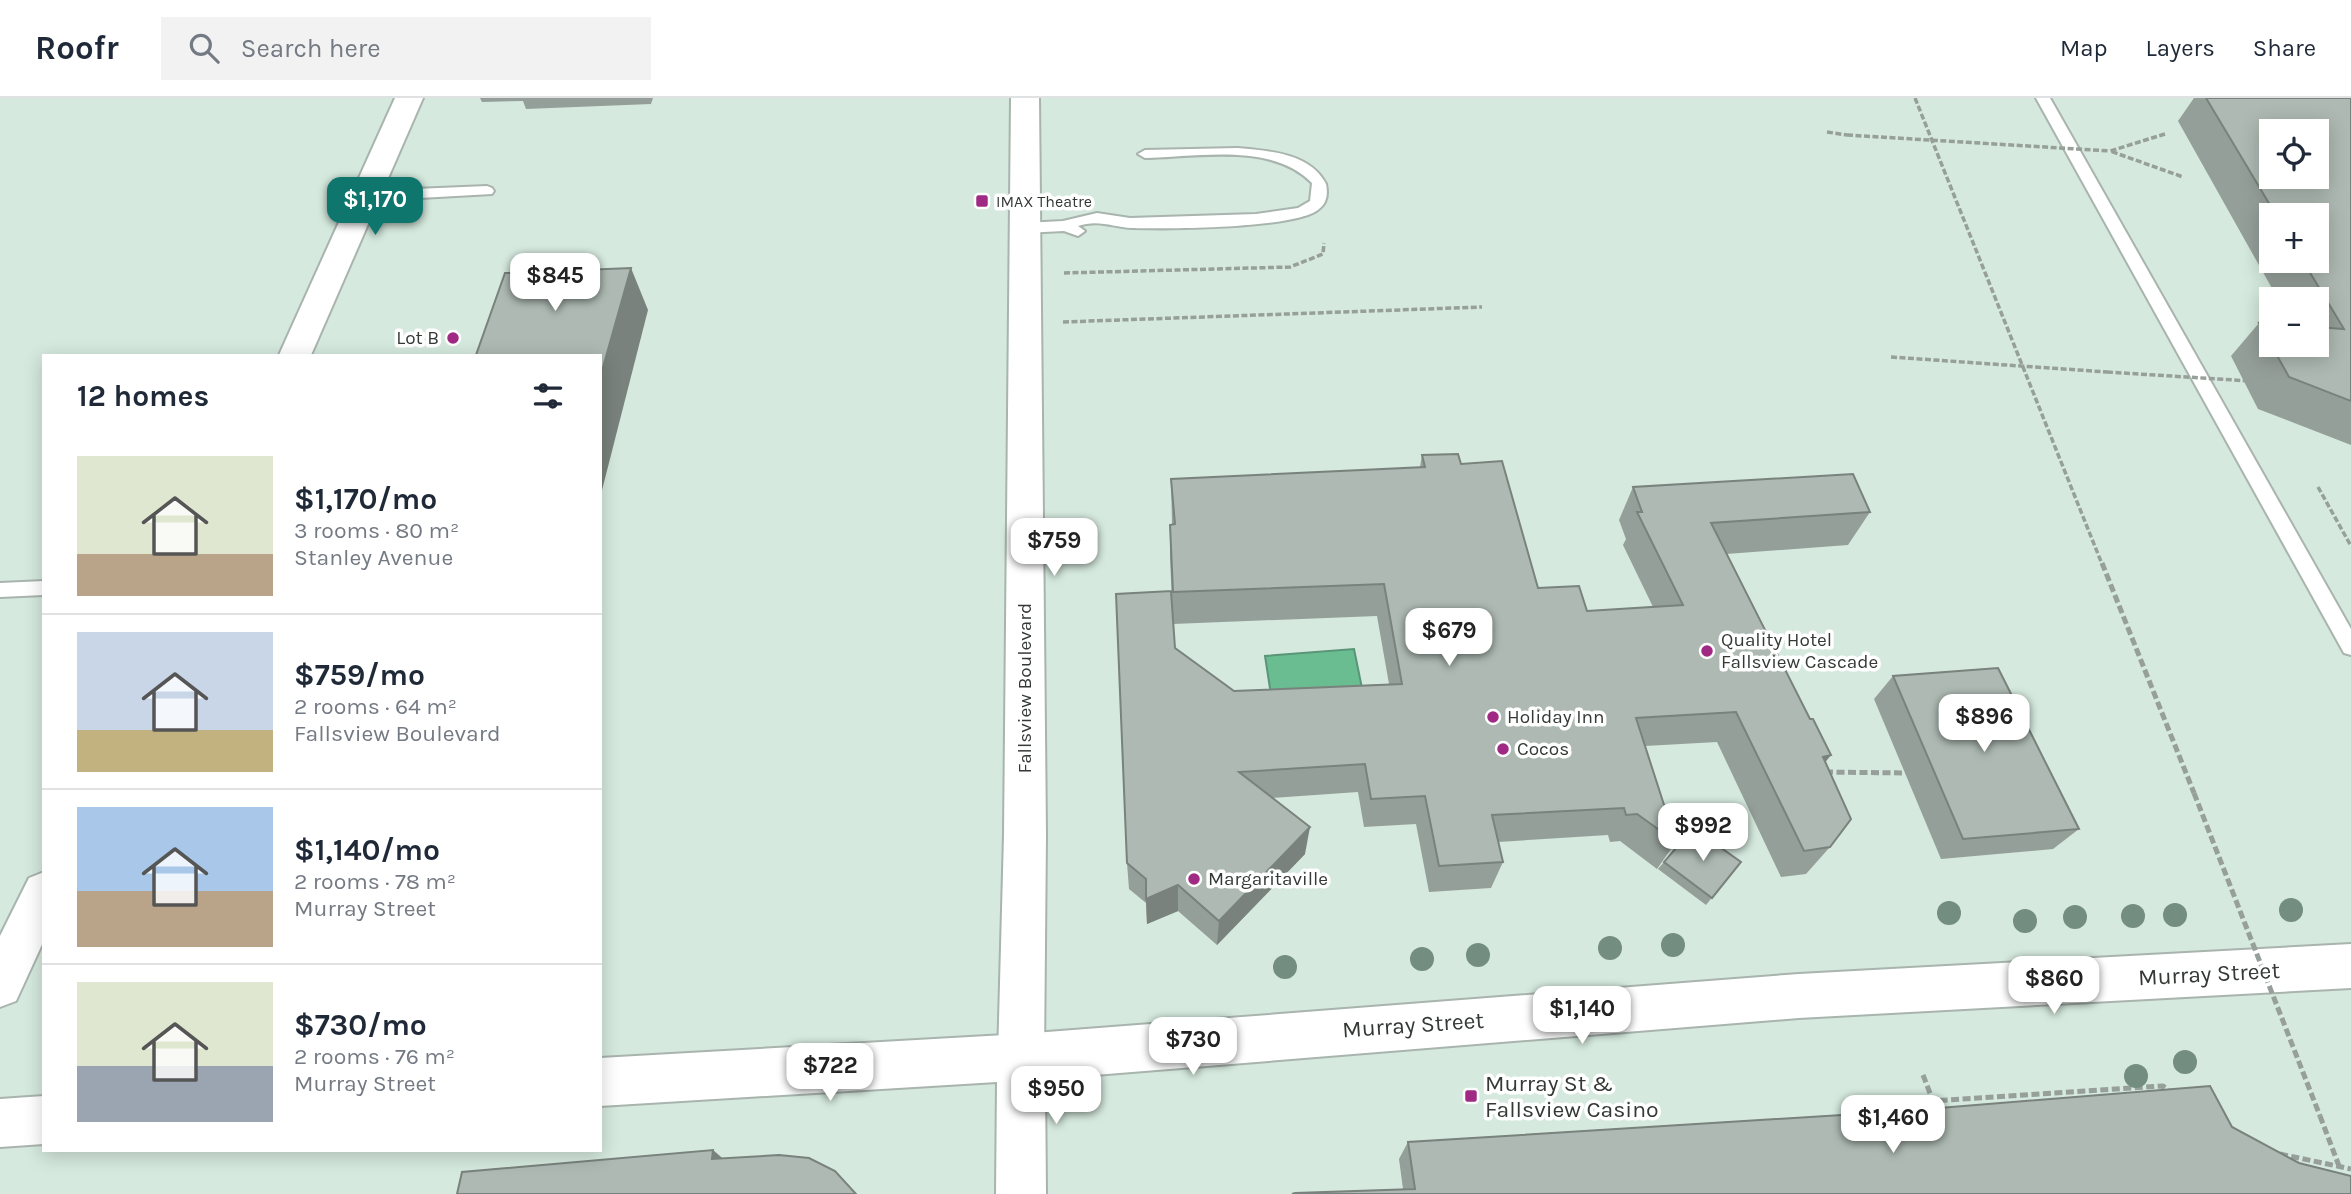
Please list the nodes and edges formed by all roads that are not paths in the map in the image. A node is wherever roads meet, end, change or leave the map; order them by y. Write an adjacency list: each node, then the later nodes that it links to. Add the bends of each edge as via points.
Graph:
1 (409, 98): 6 (street)
2 (1025, 98): 9 (street, Fallsview Boulevard)
3 (2043, 98): 13 (lane)
4 (1145, 154): 7 (lane, via 1267,155 1309,170 1321,192 1314,206 1272,218)
5 (487, 191): 6 (lane)
6 (366, 196): 10 (street)
7 (1129, 223): 8 (lane, via 1118,230 1078,231)
8 (1066, 226): 9 (lane)
9 (1024, 228): 17 (street, Fallsview Boulevard)
10 (295, 354)
11 (42, 588): 12 (lane)
12 (0, 590)
13 (2351, 647)
14 (42, 896): 16 (street)
15 (2351, 967): 17 (street, Murray Street, via 1799,996)
16 (0, 985)
17 (1021, 1057): 18 (street, Murray Street); 21 (street, Fallsview Boulevard)
18 (602, 1082)
19 (42, 1120): 20 (street)
20 (0, 1123)
21 (1021, 1194)

